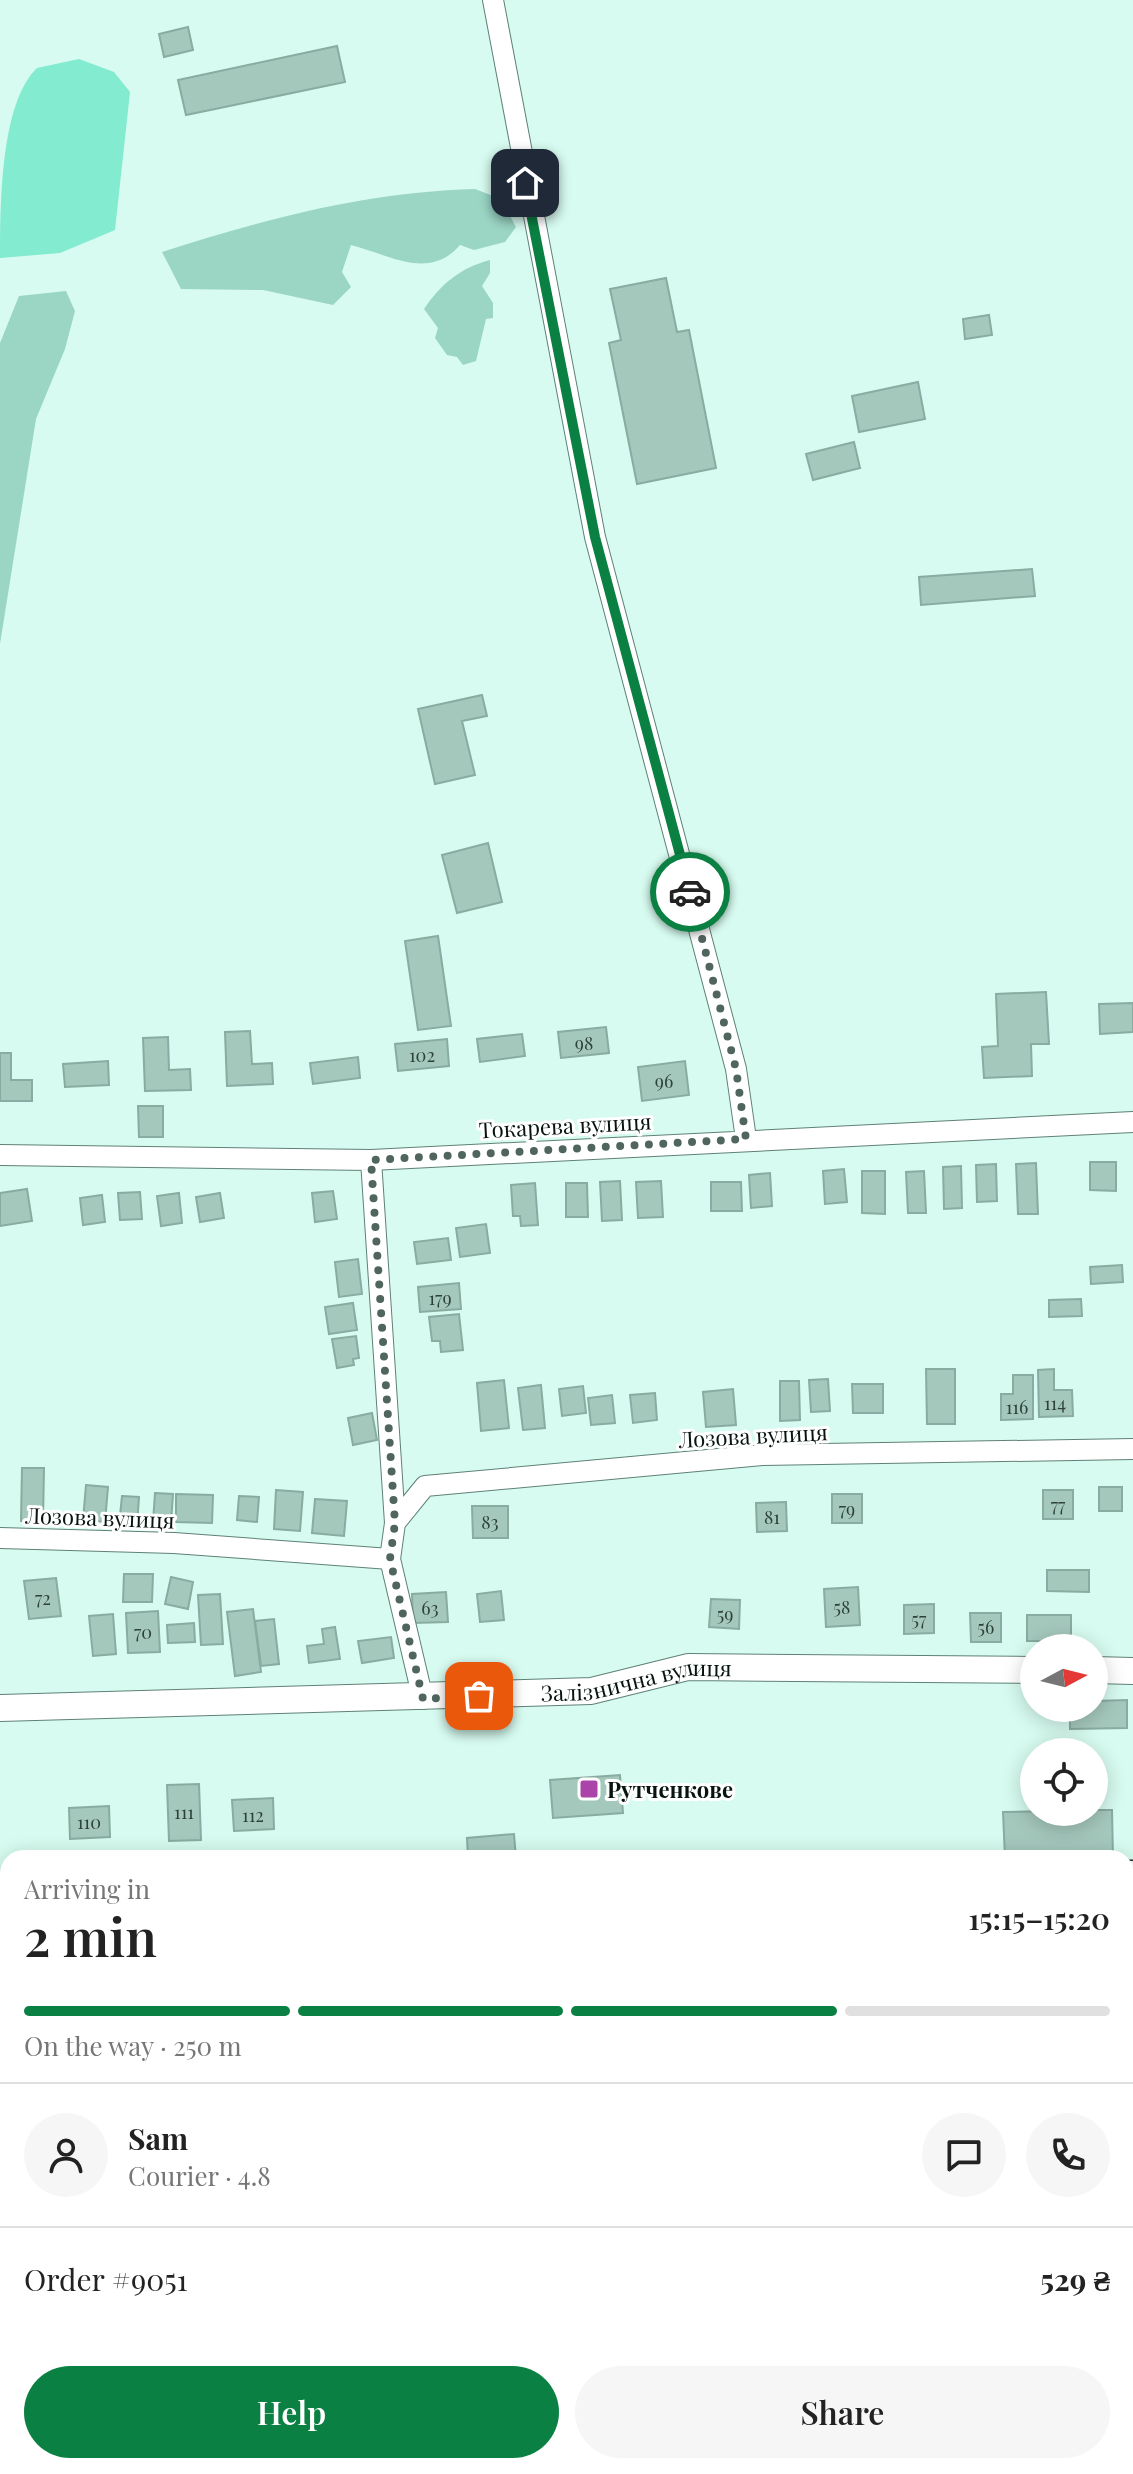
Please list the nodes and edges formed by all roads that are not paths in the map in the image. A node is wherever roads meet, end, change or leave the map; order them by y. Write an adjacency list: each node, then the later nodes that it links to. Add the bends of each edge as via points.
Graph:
1 (493, 0): 3 (street, via 595,537 736,1069)
2 (1133, 1122): 3 (street, Токарева вулиця)
3 (746, 1139): 5 (street, Токарева вулиця)
4 (0, 1155): 5 (street, Токарева вулиця)
5 (371, 1160): 7 (street)
6 (1133, 1449): 7 (street, Лозова вулиця, via 762,1455 425,1486)
7 (395, 1523): 9 (street)
8 (0, 1538): 9 (street, Лозова вулиця, via 174,1543)
9 (390, 1559): 13 (street)
10 (1020, 1670): 13 (main road, Залізнична вулиця, via 688,1667 591,1691)
11 (1108, 1670): 12 (main road)
12 (1133, 1671)
13 (423, 1699): 14 (main road, Залізнична вулиця)
14 (0, 1708)

